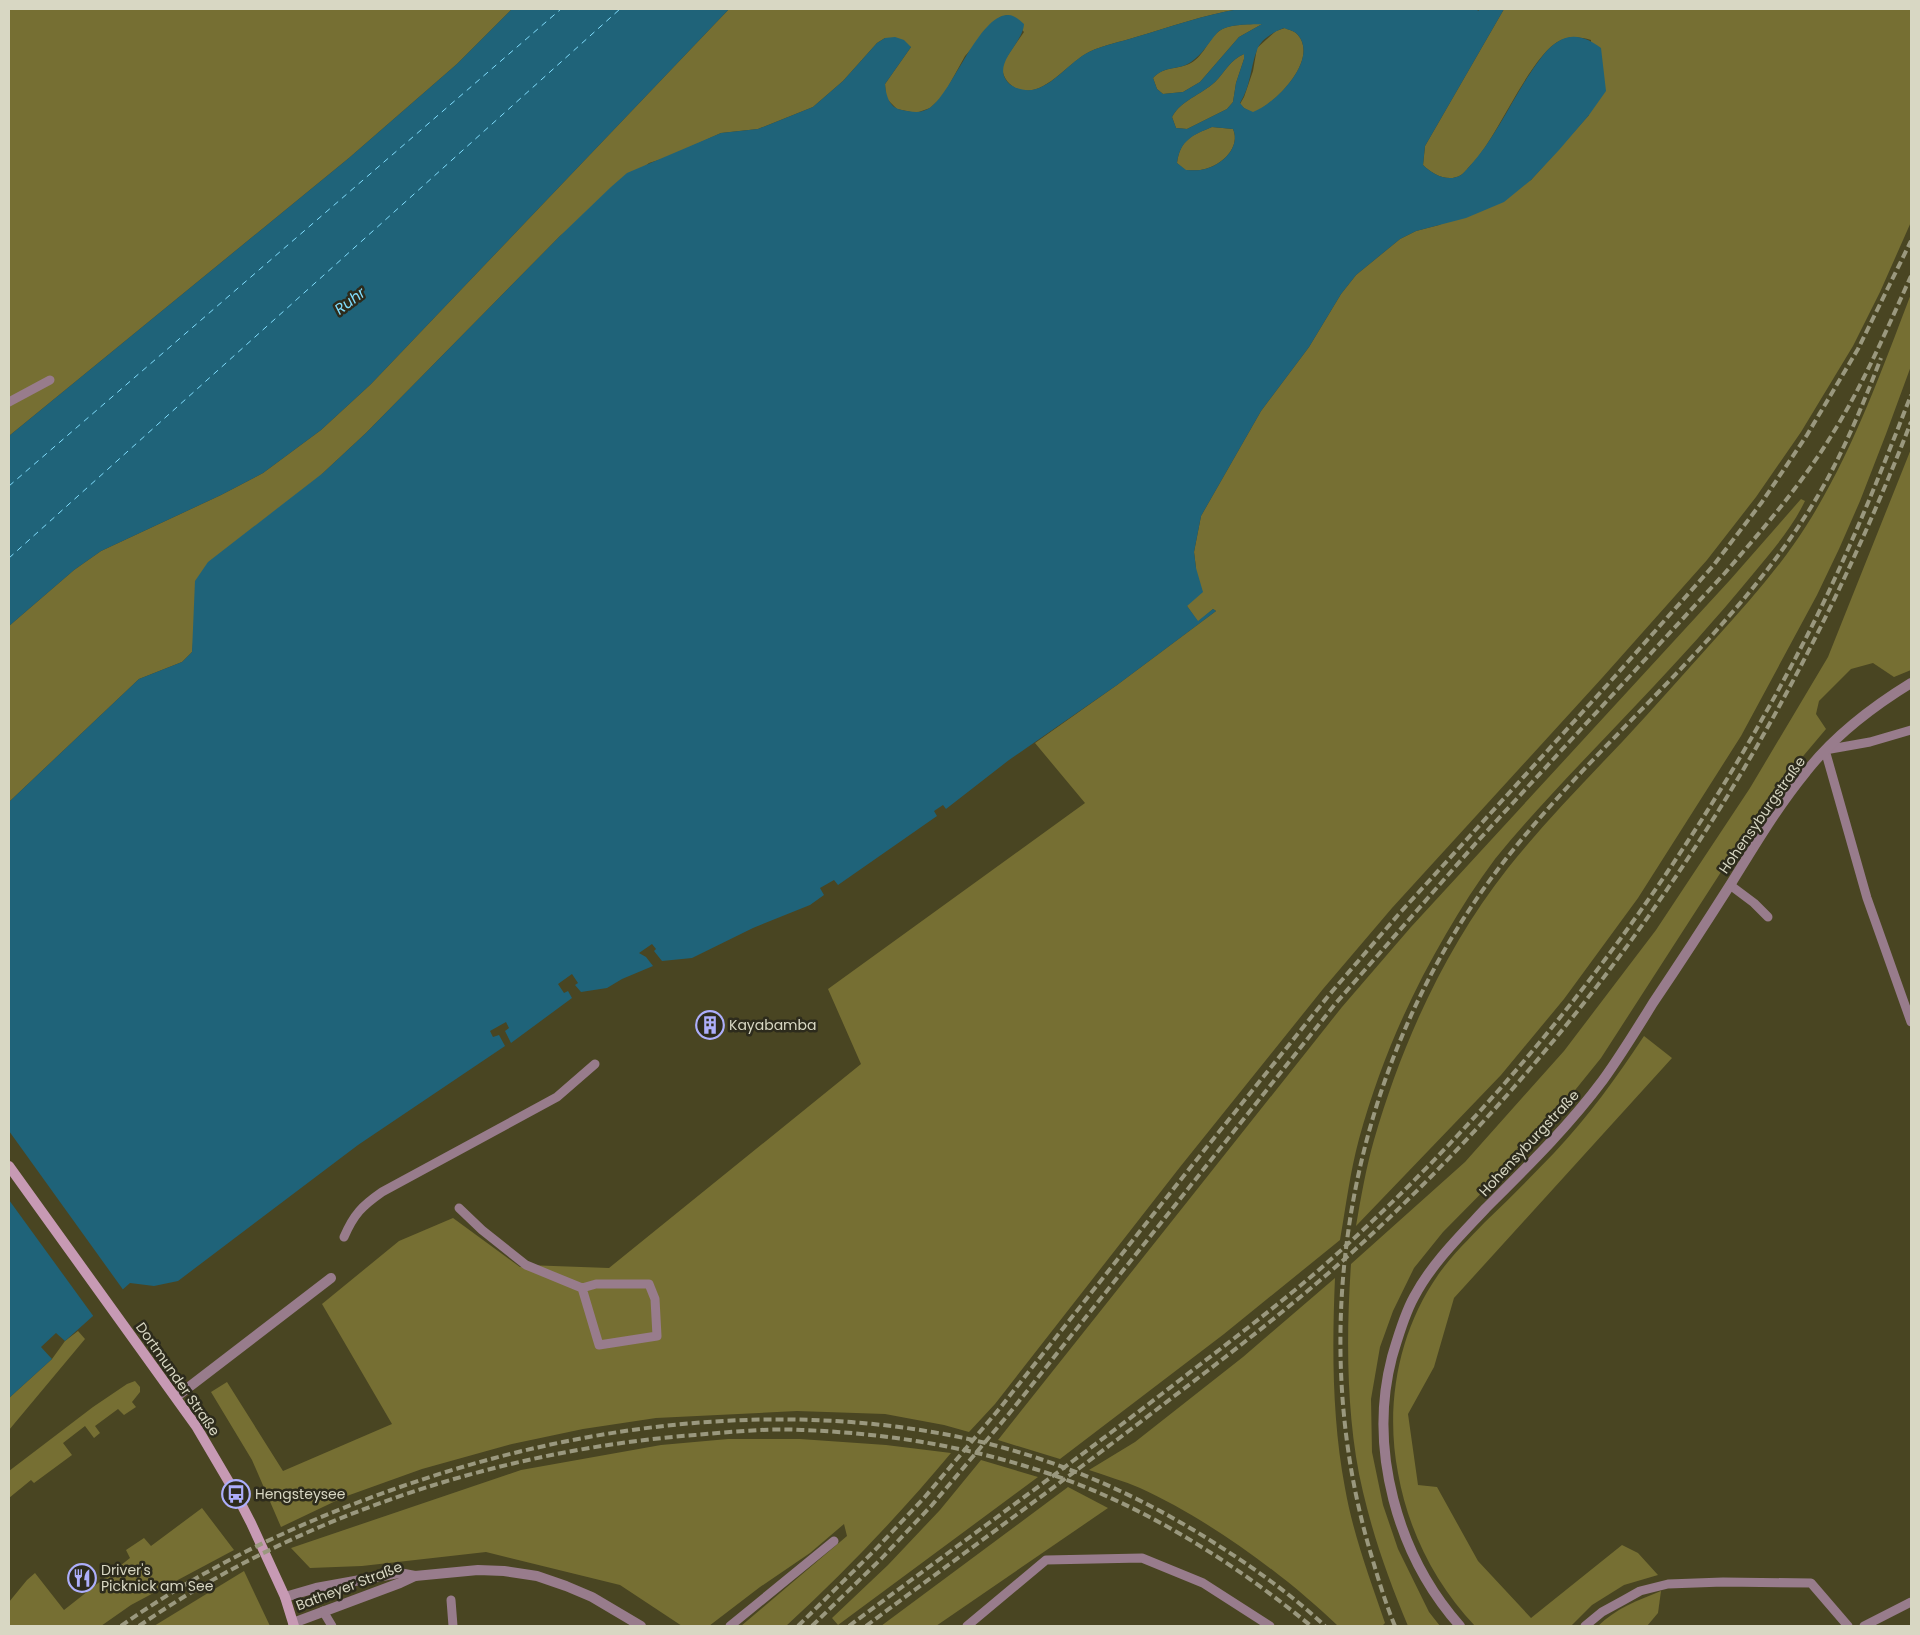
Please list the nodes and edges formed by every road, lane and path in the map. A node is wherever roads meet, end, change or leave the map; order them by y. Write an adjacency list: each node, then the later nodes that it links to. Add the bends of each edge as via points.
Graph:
1 (50, 380): 2 (lane)
2 (9, 402)
3 (1911, 684): 5 (street, Hohensyburgstraße, via 1884,700)
4 (1911, 730): 5 (lane)
5 (1825, 750): 6 (street, Hohensyburgstraße, via 1805,772); 8 (lane, via 1867,898)
6 (1730, 885): 7 (lane); 29 (street, Hohensyburgstraße, via 1603,1079 1567,1124 1448,1248 1413,1298 1401,1328 1385,1399 1384,1432 1390,1484 1414,1555 1435,1594)
7 (1768, 918)
8 (1911, 1022)
9 (595, 1064): 12 (lane, via 557,1097 364,1204)
10 (9, 1166): 15 (main road, Dortmunder Straße)
11 (459, 1208): 14 (lane, via 526,1265)
12 (344, 1237)
13 (331, 1278): 15 (street)
14 (582, 1288): 14 (lane, via 600,1345 657,1336 655,1299 649,1284 596,1284)
15 (176, 1398): 18 (main road, Dortmunder Straße, via 236,1494)
16 (834, 1541): 26 (lane)
17 (415, 1576): 18 (street, Batheyer Straße, via 399,1574 349,1582); 21 (street, Batheyer Straße); 25 (street, Batheyer Straße, via 478,1570 537,1576 592,1597)
18 (285, 1597): 22 (main road, Dortmunder Straße)
19 (451, 1600): 24 (lane)
20 (1911, 1602): 32 (lane)
21 (323, 1611): 22 (street, Batheyer Straße); 23 (lane)
22 (293, 1624)
23 (332, 1626)
24 (453, 1626)
25 (641, 1626)
26 (730, 1626)
27 (967, 1626): 28 (lane, via 1046,1560 1142,1558 1203,1583)
28 (1270, 1626)
29 (1460, 1626)
30 (1585, 1626): 31 (lane, via 1602,1612 1640,1592 1668,1584 1723,1582 1811,1582)
31 (1848, 1626)
32 (1864, 1626)

